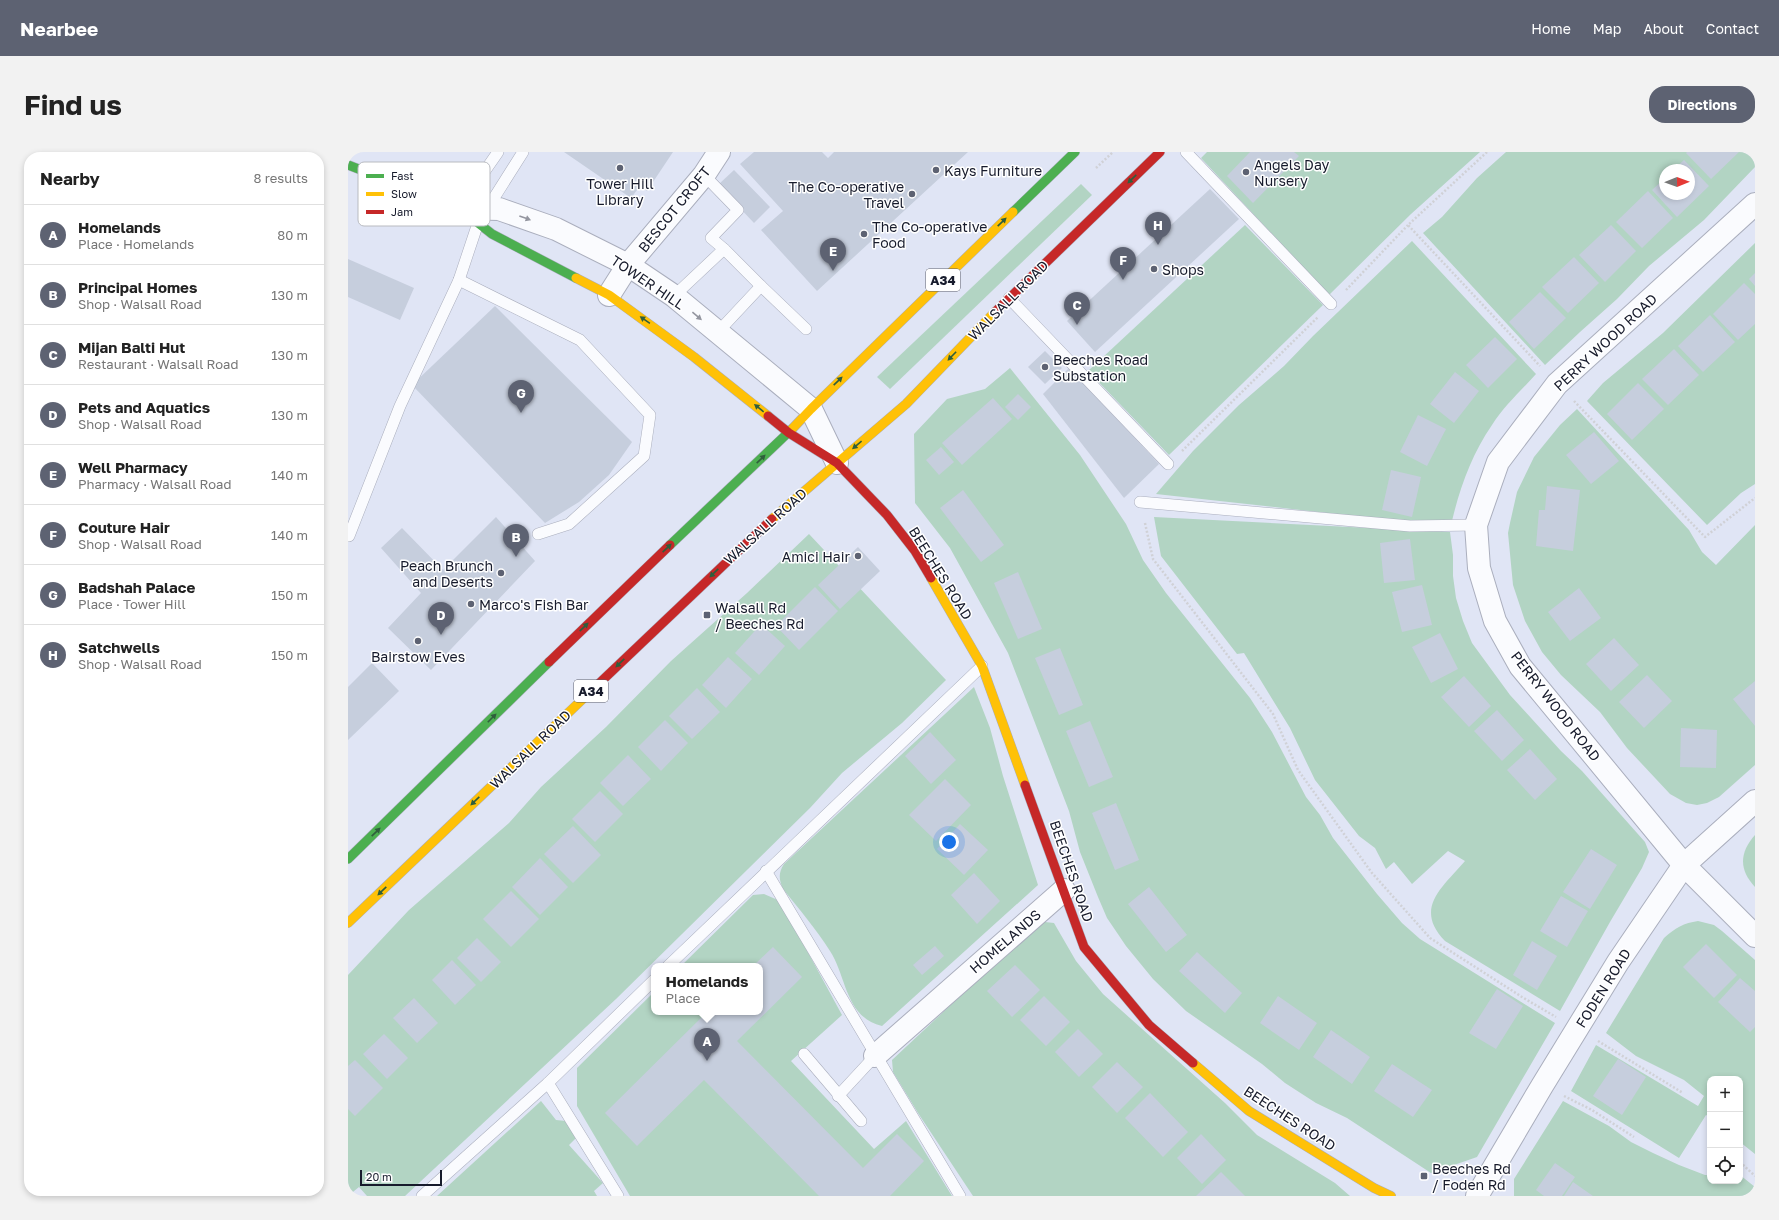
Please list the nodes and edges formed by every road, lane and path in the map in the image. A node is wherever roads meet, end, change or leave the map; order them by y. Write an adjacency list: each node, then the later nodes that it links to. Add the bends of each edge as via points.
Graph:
1 (498, 152): 8 (lane)
2 (523, 152): 12 (lane)
3 (719, 152): 11 (street, BESCOT CROFT)
4 (1074, 152): 29 (main road, A34, one-way to 4)
5 (1160, 152): 24 (main road, WALSALL ROAD / A34, one-way to 24)
6 (1186, 152): 25 (lane)
7 (1487, 152): 15 (path)
8 (490, 163)
9 (348, 165): 10 (main road, TOWER HILL)
10 (358, 169)
11 (704, 175): 18 (lane, via 738,210 711,238); 19 (street, BESCOT CROFT)
12 (490, 204)
13 (1755, 204): 28 (street, PERRY WOOD ROAD)
14 (490, 213): 19 (street, TOWER HILL, one-way to 19, via 499,209 556,229)
15 (1408, 225): 25 (path); 28 (path)
16 (478, 226): 20 (lane)
17 (488, 226): 22 (main road, via 492,234)
18 (724, 249): 21 (lane); 23 (lane)
19 (628, 265): 22 (street, BESCOT CROFT); 23 (street, TOWER HILL)
20 (459, 280): 36 (lane, via 580,340 650,415 644,456 569,524); 37 (lane, via 400,406)
21 (760, 286): 26 (lane); 27 (lane)
22 (609, 295): 30 (main road, one-way to 22, via 694,357)
23 (674, 296): 27 (street, TOWER HILL, one-way to 27)
24 (1009, 298): 31 (main road, WALSALL ROAD / A34, one-way to 31, via 906,404); 32 (lane)
25 (1331, 304): 32 (path)
26 (806, 329)
27 (717, 333): 29 (street, TOWER HILL)
28 (1557, 384): 33 (path, via 1705,536); 35 (street, PERRY WOOD ROAD, via 1498,462)
29 (810, 408): 30 (main road, A34); 31 (street)
30 (789, 432): 31 (main road); 40 (main road, A34, one-way to 30)
31 (836, 462): 38 (main road, BEECHES ROAD, via 887,515 915,551); 44 (main road, WALSALL ROAD / A34, one-way to 44, via 758,531)
32 (1168, 464)
33 (1755, 498)
34 (1140, 502): 35 (lane, via 1410,526); 48 (path, via 1153,559 1273,714 1298,770 1372,873 1430,938 1522,997)
35 (1476, 525): 41 (street, PERRY WOOD ROAD, via 1479,568 1495,621 1520,666)
36 (538, 534)
37 (349, 536)
38 (982, 666): 42 (lane); 43 (main road, BEECHES ROAD)
39 (1755, 801): 41 (street, FODEN ROAD)
40 (348, 859)
41 (1684, 864): 45 (street, PERRY WOOD ROAD); 48 (street, FODEN ROAD, via 1618,962)
42 (766, 871): 46 (lane); 50 (lane)
43 (1064, 890): 50 (street, HOMELANDS); 62 (main road, BEECHES ROAD, via 1084,948 1149,1025 1249,1111)
44 (348, 923)
45 (1755, 936)
46 (671, 963)
47 (651, 983): 51 (lane)
48 (1578, 1029): 52 (street, FODEN ROAD); 53 (path)
49 (804, 1054): 54 (lane)
50 (875, 1056): 54 (lane); 61 (lane)
51 (548, 1083): 59 (lane); 60 (lane)
52 (1542, 1086): 56 (path, via 1592,1110); 63 (street, FODEN ROAD)
53 (1683, 1093)
54 (838, 1096): 55 (lane)
55 (861, 1121)
56 (1634, 1137)
57 (1743, 1165): 58 (path)
58 (1755, 1176)
59 (422, 1196)
60 (618, 1196)
61 (960, 1196)
62 (1391, 1196)
63 (1477, 1196)

